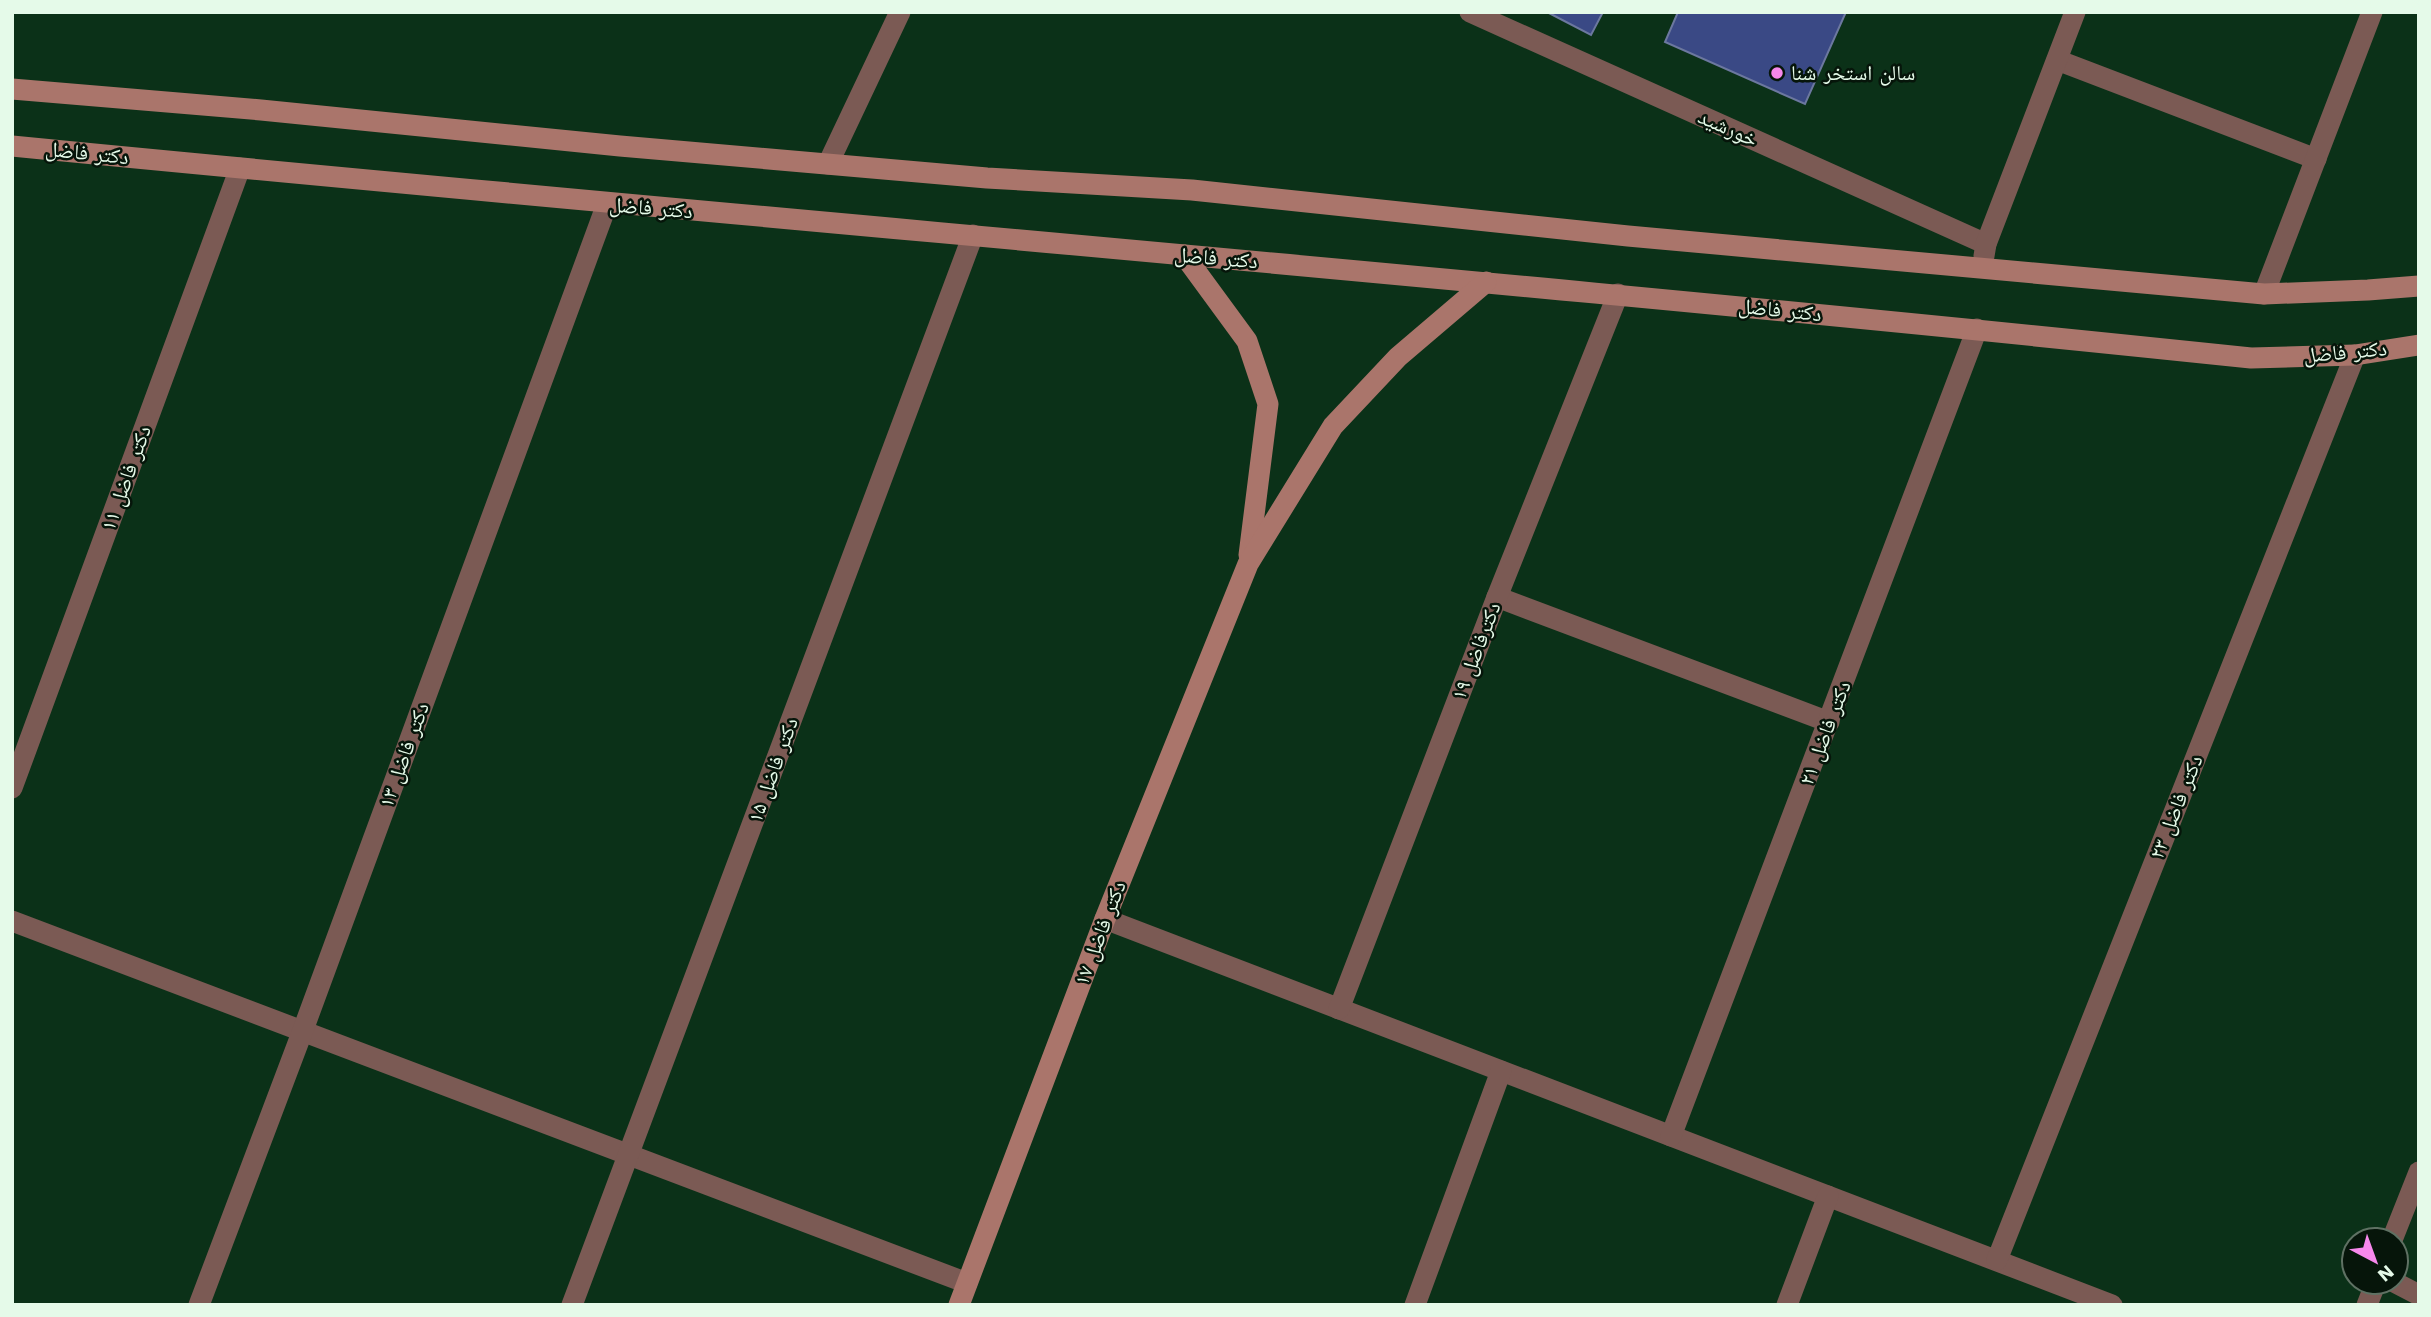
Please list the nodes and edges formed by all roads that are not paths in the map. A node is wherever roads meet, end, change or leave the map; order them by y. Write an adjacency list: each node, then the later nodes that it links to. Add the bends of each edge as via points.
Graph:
1 (900, 12): 9 (street)
2 (1470, 12): 13 (street, خورشید)
3 (2075, 12): 5 (street)
4 (2372, 12): 8 (street)
5 (2057, 60): 8 (street); 13 (street)
6 (12, 89): 9 (main road)
7 (12, 146): 10 (main road, دکتر فاضل)
8 (2316, 159): 19 (street)
9 (828, 164): 15 (main road, via 1192,190)
10 (240, 168): 11 (main road, دکتر فاضل); 26 (street, دکتر فاضل ۱۱)
11 (607, 204): 12 (main road, دکتر فاضل); 30 (street, دکتر فاضل ۱۳)
12 (973, 235): 14 (main road, دکتر فاضل); 33 (street, دکتر فاضل ۱۵)
13 (1986, 244): 15 (street)
14 (1184, 255): 16 (main road, دکتر فاضل); 23 (main road, via 1247,341 1268,404)
15 (1982, 267): 19 (main road)
16 (1486, 282): 18 (main road, دکتر فاضل); 23 (main road, via 1398,357 1333,426)
17 (2419, 286): 19 (main road)
18 (1618, 294): 20 (main road, دکتر فاضل); 24 (street, دکترفاضل ۱۹)
19 (2264, 294)
20 (1977, 329): 22 (main road, دکتر فاضل, via 2251,358); 25 (street, دکتر فاضل ۲۱)
21 (2419, 345): 22 (main road, دکتر فاضل)
22 (2355, 355): 37 (street, دکتر فاضل ۲۳)
23 (1248, 564): 27 (main road, دکتر فاضل ۱۷)
24 (1497, 597): 25 (street); 29 (street, دکترفاضل ۱۹)
25 (1829, 722): 32 (street, دکتر فاضل ۲۱)
26 (12, 788)
27 (1105, 919): 29 (street); 38 (main road, دکتر فاضل ۱۷)
28 (12, 921): 30 (street)
29 (1339, 1009): 31 (street)
30 (303, 1030): 33 (street); 39 (street, دکتر فاضل ۱۳)
31 (1501, 1071): 32 (street); 42 (street)
32 (1671, 1136): 35 (street)
33 (629, 1154): 38 (street); 40 (street, دکتر فاضل ۱۵)
34 (2419, 1172): 36 (street)
35 (1828, 1196): 37 (street); 43 (street)
36 (2398, 1226)
37 (1997, 1260): 44 (street)
38 (967, 1283): 41 (main road, دکتر فاضل ۱۷)
39 (199, 1305)
40 (572, 1305)
41 (959, 1305)
42 (1415, 1305)
43 (1787, 1305)
44 (2112, 1305)

